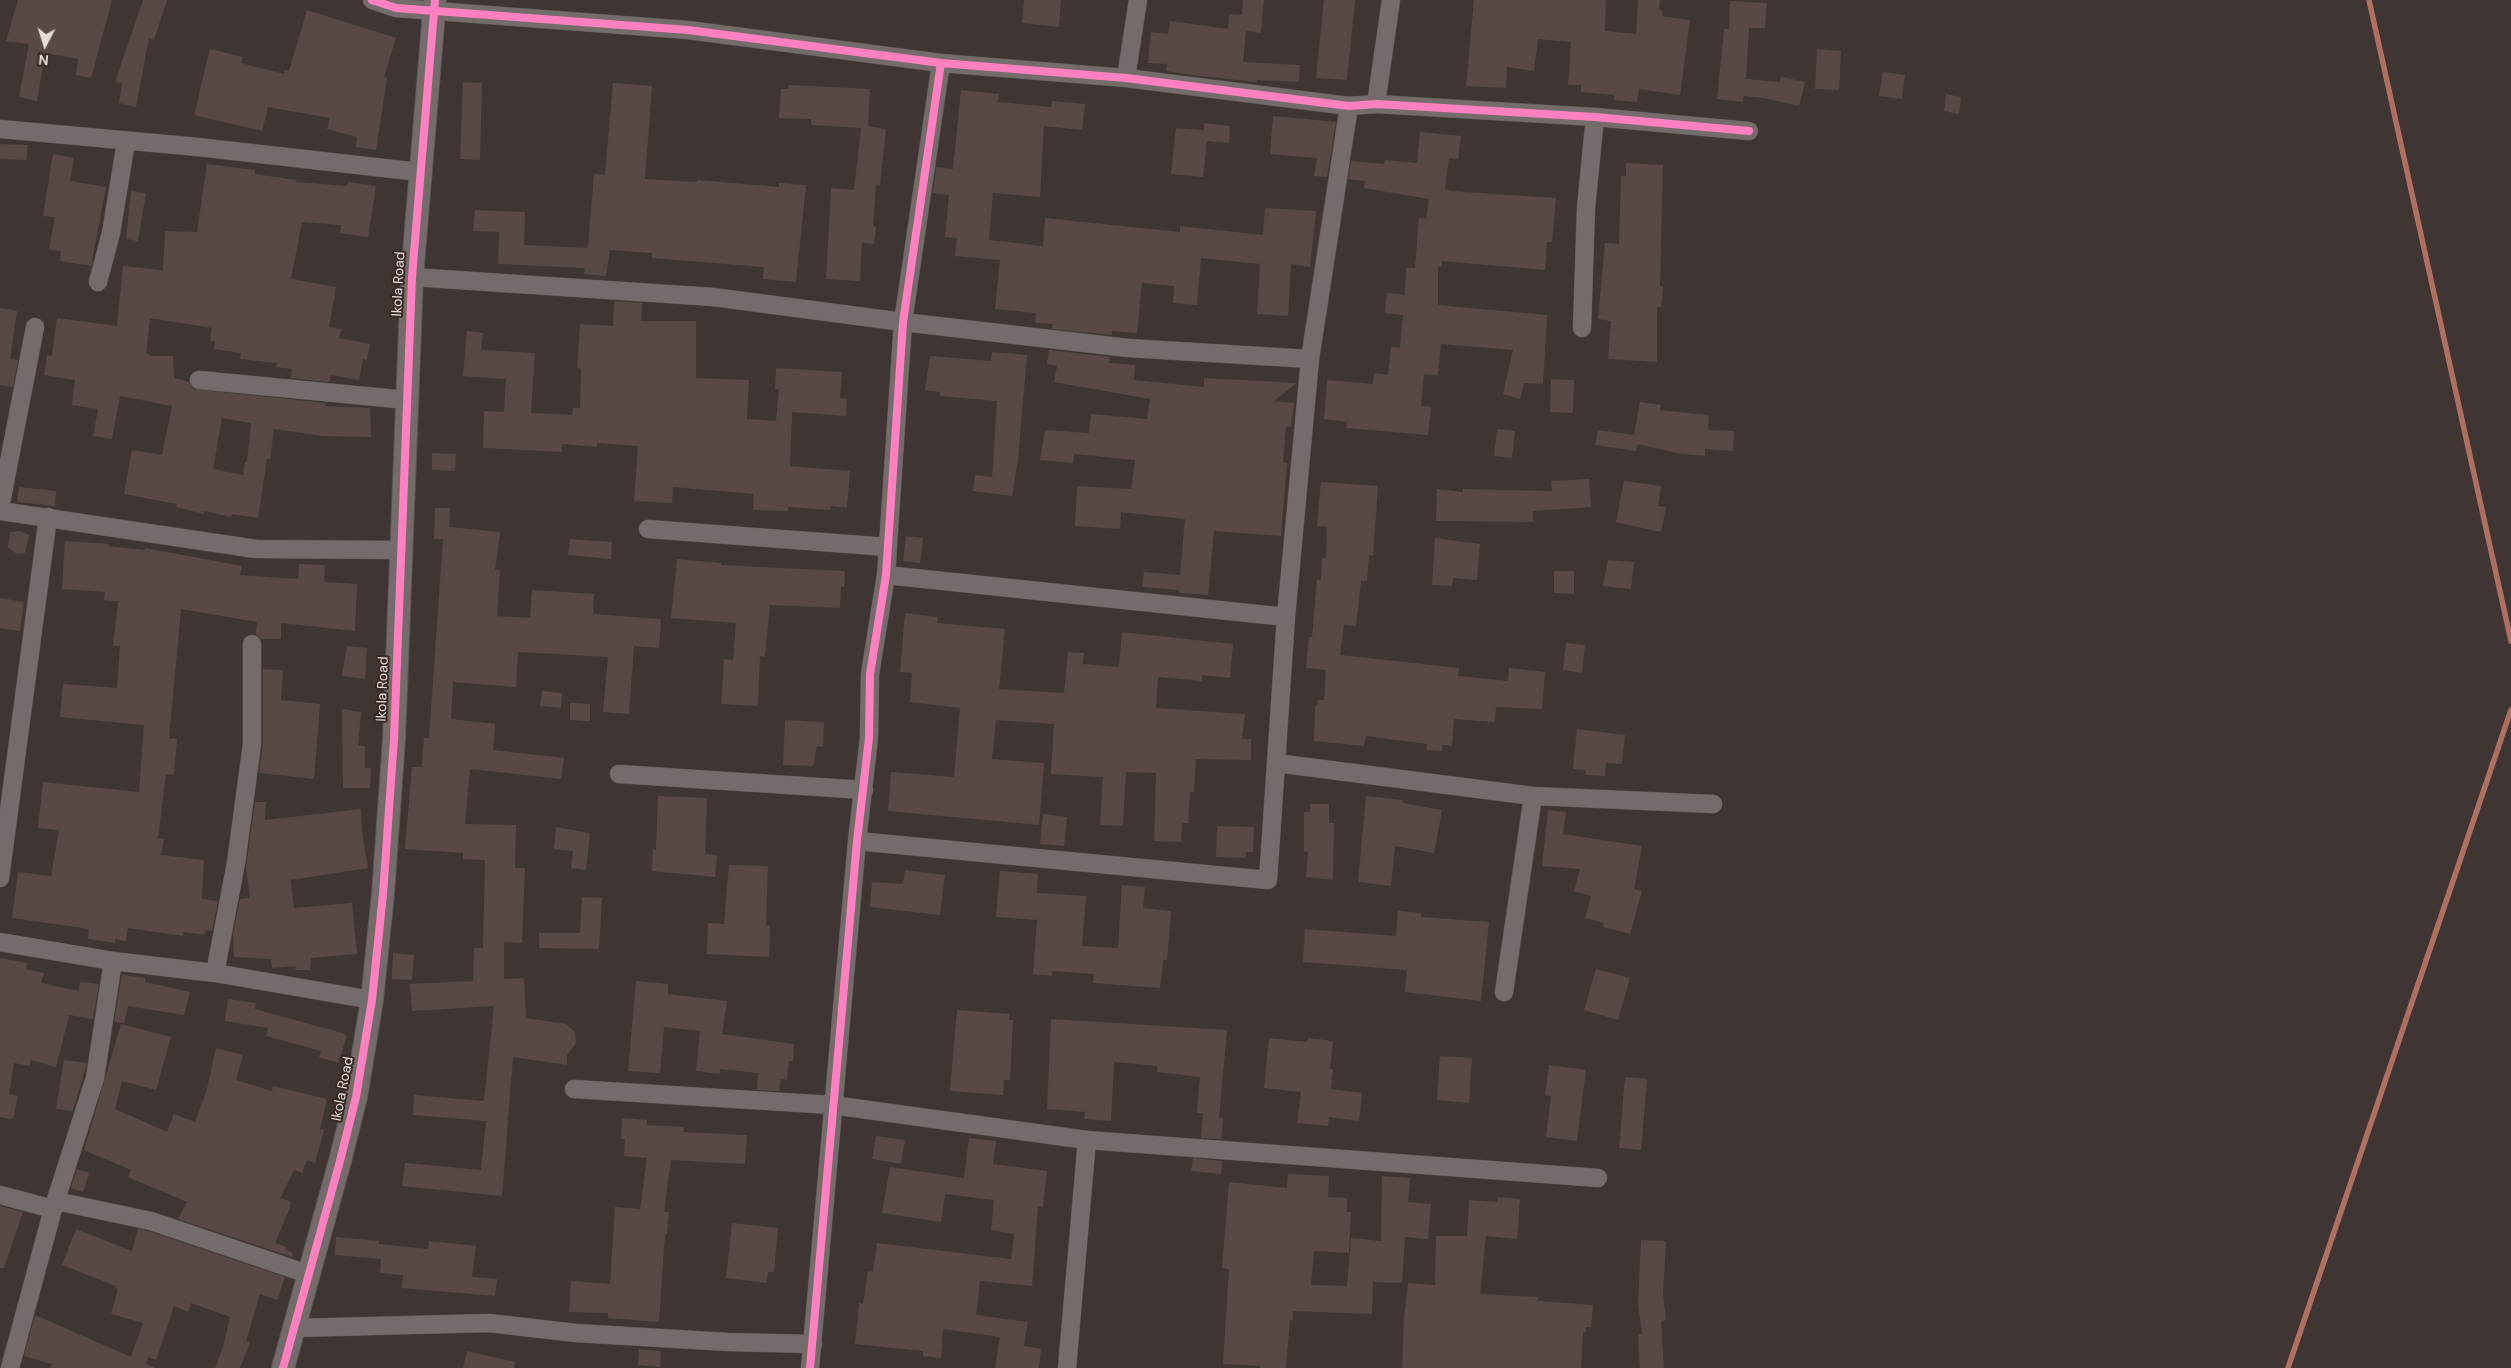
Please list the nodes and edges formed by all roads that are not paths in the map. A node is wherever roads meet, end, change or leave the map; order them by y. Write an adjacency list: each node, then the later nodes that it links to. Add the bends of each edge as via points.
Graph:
1 (372, 0): 4 (street, via 396,8)
2 (1138, 0): 6 (street)
3 (1391, 0): 7 (street)
4 (434, 5): 5 (street, via 688,30); 13 (street, Ikola Road)
5 (942, 63): 6 (street); 16 (street)
6 (1126, 78): 8 (street)
7 (1376, 104): 8 (street); 9 (street)
8 (1349, 106): 19 (street)
9 (1595, 117): 11 (street); 18 (street, via 1586,208)
10 (0, 129): 12 (street)
11 (1749, 131)
12 (126, 142): 13 (street); 15 (street, via 111,233)
13 (419, 172): 14 (street, Ikola Road)
14 (412, 278): 16 (street, via 713,297); 21 (street, Ikola Road)
15 (98, 282)
16 (903, 322): 19 (street, via 1128,348); 25 (street)
17 (35, 327): 22 (street)
18 (1582, 328)
19 (1310, 359): 28 (street)
20 (199, 380): 21 (street)
21 (407, 400): 26 (street, Ikola Road)
22 (0, 509): 23 (street)
23 (48, 517): 26 (street, via 256,549); 36 (street)
24 (648, 530): 25 (street)
25 (888, 546): 27 (street)
26 (400, 550): 41 (street, Ikola Road, via 394,739)
27 (886, 575): 28 (street); 32 (street, via 870,674)
28 (1286, 617): 30 (street)
29 (252, 644): 39 (street, via 252,744 236,863)
30 (1276, 762): 33 (street); 35 (street, via 1268,880)
31 (619, 774): 32 (street)
32 (864, 790): 35 (street)
33 (1533, 796): 34 (street); 40 (street)
34 (1713, 804)
35 (857, 841): 43 (street)
36 (0, 878)
37 (0, 942): 38 (street)
38 (113, 961): 39 (street); 47 (street, via 95,1078)
39 (215, 973): 41 (street)
40 (1504, 992)
41 (372, 1000): 48 (street, Ikola Road, via 351,1115)
42 (574, 1089): 43 (street)
43 (832, 1105): 44 (street); 50 (street)
44 (1087, 1140): 45 (street); 54 (street)
45 (1598, 1178)
46 (0, 1195): 47 (street)
47 (55, 1205): 48 (street, via 151,1221); 51 (street)
48 (308, 1274): 49 (street, Ikola Road)
49 (294, 1328): 50 (street, via 489,1323 586,1333); 52 (street, Ikola Road)
50 (813, 1344): 53 (street)
51 (10, 1368)
52 (283, 1368)
53 (810, 1368)
54 (1067, 1368)

